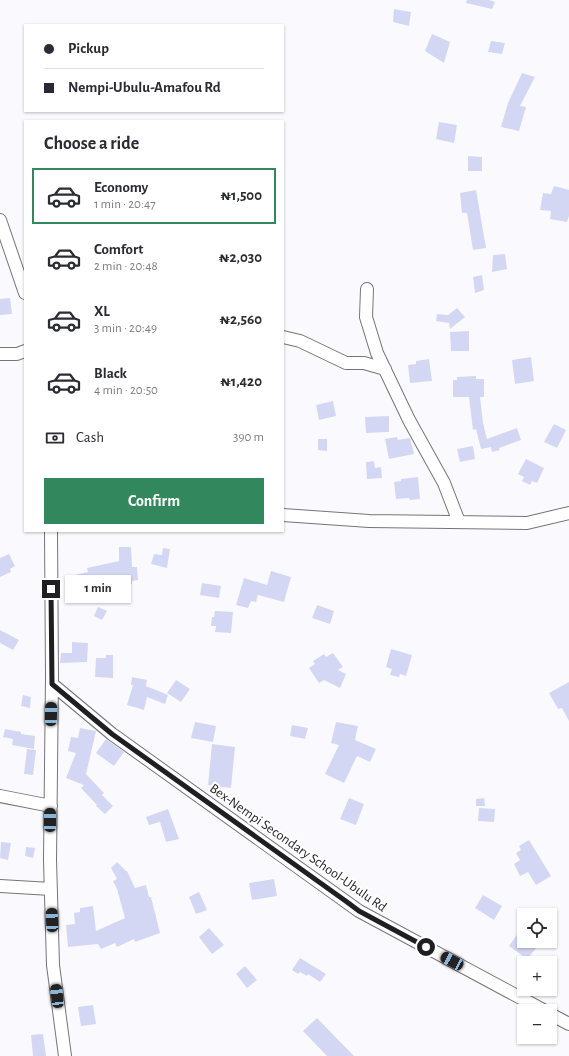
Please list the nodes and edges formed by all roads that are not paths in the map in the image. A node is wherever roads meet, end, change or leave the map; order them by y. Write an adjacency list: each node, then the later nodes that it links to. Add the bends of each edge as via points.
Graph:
1 (0, 220): 3 (street)
2 (367, 289): 7 (street, via 366,317)
3 (24, 290)
4 (284, 337): 7 (street, via 300,341 346,363 364,363)
5 (24, 351): 6 (street)
6 (0, 354)
7 (384, 369): 10 (street, via 444,483)
8 (569, 513): 10 (street, via 527,523)
9 (284, 515): 10 (street, via 369,521)
10 (459, 522)
11 (51, 532): 12 (street)
12 (52, 684): 14 (street); 17 (street, Bex-Nempi Secondary School-Ubulu Rd, via 118,739 359,911)
13 (0, 796): 14 (street)
14 (51, 806): 16 (street)
15 (0, 886): 16 (street)
16 (51, 889): 20 (street, via 53,966)
17 (532, 1004)
18 (557, 1018): 19 (street)
19 (569, 1024)
20 (65, 1056)

